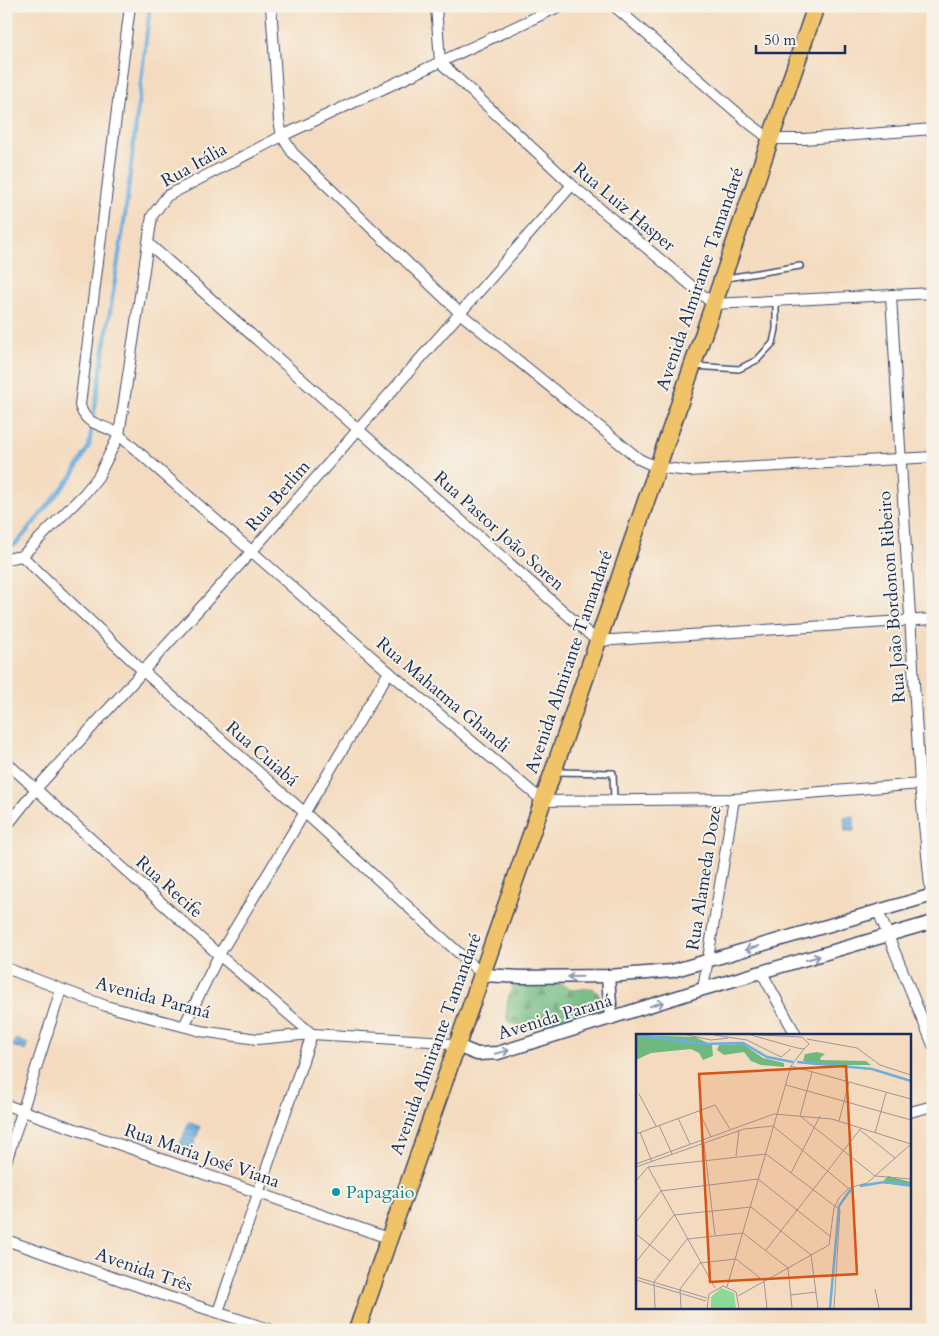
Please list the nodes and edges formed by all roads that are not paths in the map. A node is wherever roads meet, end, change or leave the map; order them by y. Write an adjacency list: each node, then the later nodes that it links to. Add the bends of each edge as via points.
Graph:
1 (130, 6): 22 (street, Rua Mahatma Ghandi, via 80,405 83,417)
2 (271, 6): 9 (street)
3 (436, 6): 7 (street)
4 (560, 6): 7 (street, Rua Itália)
5 (614, 6): 10 (street)
6 (816, 6): 10 (highway, Avenida Almirante Tamandaré)
7 (440, 62): 9 (street, Rua Itália); 11 (street, Rua Luiz Hasper)
8 (933, 129): 10 (street)
9 (282, 136): 12 (street, Rua Itália, via 167,196 152,216); 19 (street, via 292,152)
10 (770, 139): 14 (highway, Avenida Almirante Tamandaré)
11 (572, 185): 18 (street, Rua Luiz Hasper); 19 (street, Rua Berlim)
12 (149, 244): 21 (street, Rua Pastor João Soren); 22 (street, Rua Itália)
13 (800, 266): 14 (lane)
14 (722, 279): 18 (highway, Avenida Almirante Tamandaré)
15 (933, 294): 16 (street)
16 (892, 296): 17 (street); 24 (street, Rua João Bordonon Ribeiro)
17 (776, 302): 18 (street); 20 (lane, via 773,343 757,360 740,369)
18 (713, 304): 20 (highway, Avenida Almirante Tamandaré)
19 (461, 314): 21 (street, Rua Berlim); 25 (street, via 639,459)
20 (692, 366): 25 (highway, Avenida Almirante Tamandaré)
21 (359, 428): 26 (street, Rua Berlim); 31 (street, Rua Pastor João Soren)
22 (119, 435): 26 (street, Rua Mahatma Ghandi); 27 (street, Rua Itália, via 98,477)
23 (933, 457): 24 (street)
24 (899, 458): 25 (street, via 689,471); 30 (street, Rua João Bordonon Ribeiro)
25 (656, 467): 31 (highway, Avenida Almirante Tamandaré)
26 (252, 551): 32 (street, Rua Berlim); 33 (street, Rua Mahatma Ghandi)
27 (22, 556): 28 (street); 32 (street, Rua Cuiabá)
28 (6, 559)
29 (933, 619): 30 (street)
30 (910, 621): 31 (street); 37 (street, Rua João Bordonon Ribeiro)
31 (598, 640): 35 (highway, Avenida Almirante Tamandaré)
32 (142, 671): 38 (street, Rua Berlim); 42 (street, Rua Cuiabá)
33 (389, 672): 40 (street, Rua Mahatma Ghandi); 42 (street)
34 (6, 762): 38 (street, Rua Recife)
35 (553, 772): 40 (highway, Avenida Almirante Tamandaré); 41 (lane, via 613,774)
36 (933, 783): 37 (street)
37 (920, 784): 39 (street); 44 (street, Rua João Bordonon Ribeiro)
38 (36, 789): 43 (street, Rua Berlim); 48 (street, Rua Recife)
39 (734, 799): 41 (street); 49 (street, Rua Alameda Doze)
40 (543, 801): 41 (street); 52 (highway, Avenida Almirante Tamandaré)
41 (614, 801)
42 (304, 812): 48 (street); 52 (street, Rua Cuiabá)
43 (6, 827)
44 (932, 895): 45 (street, Avenida Paraná)
45 (878, 911): 47 (street); 49 (street, Avenida Paraná, one-way to 49)
46 (933, 922): 47 (street, Avenida Paraná)
47 (887, 936): 51 (street, Avenida Paraná, one-way to 47); 61 (street)
48 (219, 955): 57 (street); 58 (street, Rua Recife)
49 (707, 962): 53 (street, Avenida Paraná, via 656,974); 54 (street, Rua Alameda Doze)
50 (6, 968): 55 (street, Avenida Paraná)
51 (762, 973): 54 (street, Avenida Paraná); 59 (street)
52 (483, 975): 53 (street, Avenida Paraná, one-way to 52); 60 (highway, Avenida Almirante Tamandaré)
53 (608, 976): 56 (street)
54 (703, 989): 56 (street, Avenida Paraná, one-way to 54)
55 (61, 990): 57 (street, Avenida Paraná, via 106,1006); 64 (street)
56 (612, 1018): 60 (street, Avenida Paraná, one-way to 56, via 477,1054 498,1053)
57 (184, 1026): 58 (street, Avenida Paraná, via 257,1039)
58 (312, 1034): 60 (street, Avenida Paraná); 67 (street)
59 (795, 1034)
60 (456, 1045): 68 (highway, Avenida Almirante Tamandaré)
61 (933, 1045)
62 (6, 1105): 64 (street, Rua Maria José Viana)
63 (933, 1106): 65 (street)
64 (24, 1111): 66 (street); 67 (street, Rua Maria José Viana)
65 (912, 1111)
66 (6, 1162)
67 (260, 1193): 68 (street, Rua Maria José Viana); 70 (street)
68 (388, 1238): 72 (highway, Avenida Almirante Tamandaré)
69 (6, 1240): 70 (street, Avenida Três)
70 (218, 1312): 71 (street, Avenida Três)
71 (272, 1330)
72 (357, 1330)

